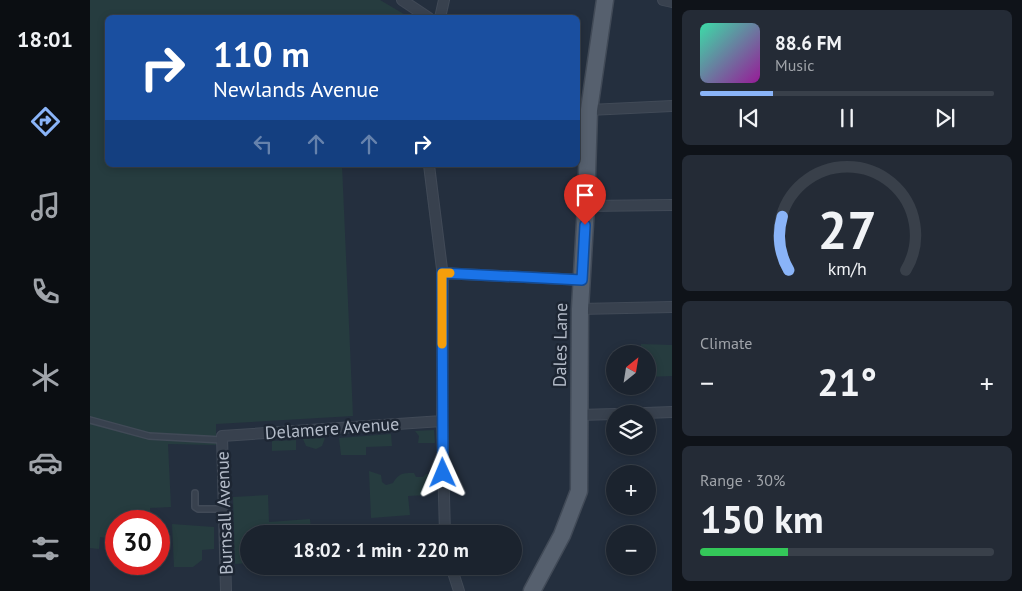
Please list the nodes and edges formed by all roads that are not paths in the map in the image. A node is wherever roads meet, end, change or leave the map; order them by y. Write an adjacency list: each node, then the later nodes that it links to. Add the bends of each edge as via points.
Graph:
1 (402, 0): 6 (street)
2 (444, 0): 7 (street)
3 (605, 0): 9 (main road, Dales Lane)
4 (663, 0): 5 (street)
5 (672, 2)
6 (424, 15)
7 (441, 15)
8 (672, 106): 9 (street)
9 (589, 110): 12 (main road, Dales Lane)
10 (429, 167): 13 (street)
11 (672, 205): 12 (street)
12 (586, 206): 14 (main road, Dales Lane)
13 (442, 273): 14 (street); 22 (street)
14 (582, 280): 16 (main road, Dales Lane)
15 (672, 307): 16 (street)
16 (580, 309): 20 (main road, Dales Lane)
17 (672, 412): 18 (street)
18 (656, 413)
19 (606, 414): 20 (street)
20 (579, 415): 30 (main road, Dales Lane, via 579,491 562,535)
21 (90, 420): 23 (lane, via 149,436)
22 (442, 420): 23 (street, Delamere Avenue); 26 (street)
23 (222, 438): 25 (street, Burnsall Avenue)
24 (195, 493): 25 (lane, via 194,506 198,509)
25 (222, 510): 28 (street, Burnsall Avenue)
26 (445, 525)
27 (454, 575): 29 (street)
28 (226, 591)
29 (459, 591)
30 (532, 591)

